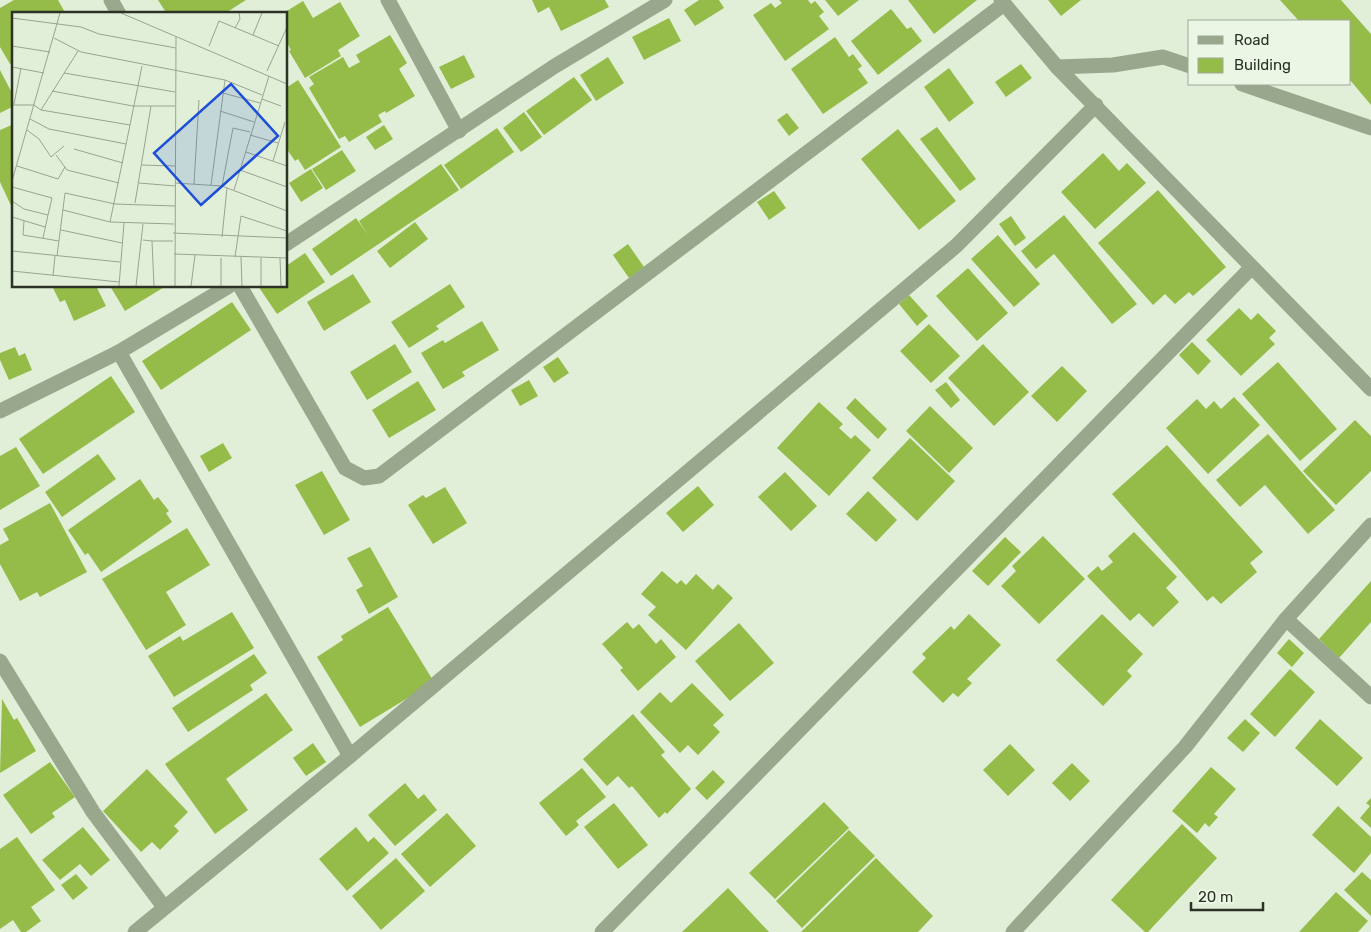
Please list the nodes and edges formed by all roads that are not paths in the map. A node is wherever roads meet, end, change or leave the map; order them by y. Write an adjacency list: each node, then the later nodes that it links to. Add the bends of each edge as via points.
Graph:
1 (111, 0): 5 (street)
2 (388, 0): 11 (street)
3 (665, 0): 11 (street, via 555,66)
4 (1002, 2): 7 (street); 15 (street, via 379,476 364,478 345,468)
5 (119, 12)
6 (1188, 65): 7 (street, via 1163,57 1113,65)
7 (1057, 67): 9 (street)
8 (1245, 85): 10 (street)
9 (1096, 105): 13 (street); 23 (street, via 956,246)
10 (1371, 128)
11 (459, 131): 12 (street)
12 (288, 243)
13 (1251, 268): 17 (street); 26 (street)
14 (225, 288): 16 (street)
15 (241, 288)
16 (119, 352): 18 (street); 23 (street)
17 (1371, 389)
18 (0, 411)
19 (1371, 525): 20 (street)
20 (1286, 618): 22 (street); 27 (street, via 1185,747)
21 (0, 661): 24 (street, via 93,812)
22 (1371, 697)
23 (350, 756): 24 (street)
24 (164, 907): 25 (street)
25 (135, 932)
26 (602, 932)
27 (1013, 932)

